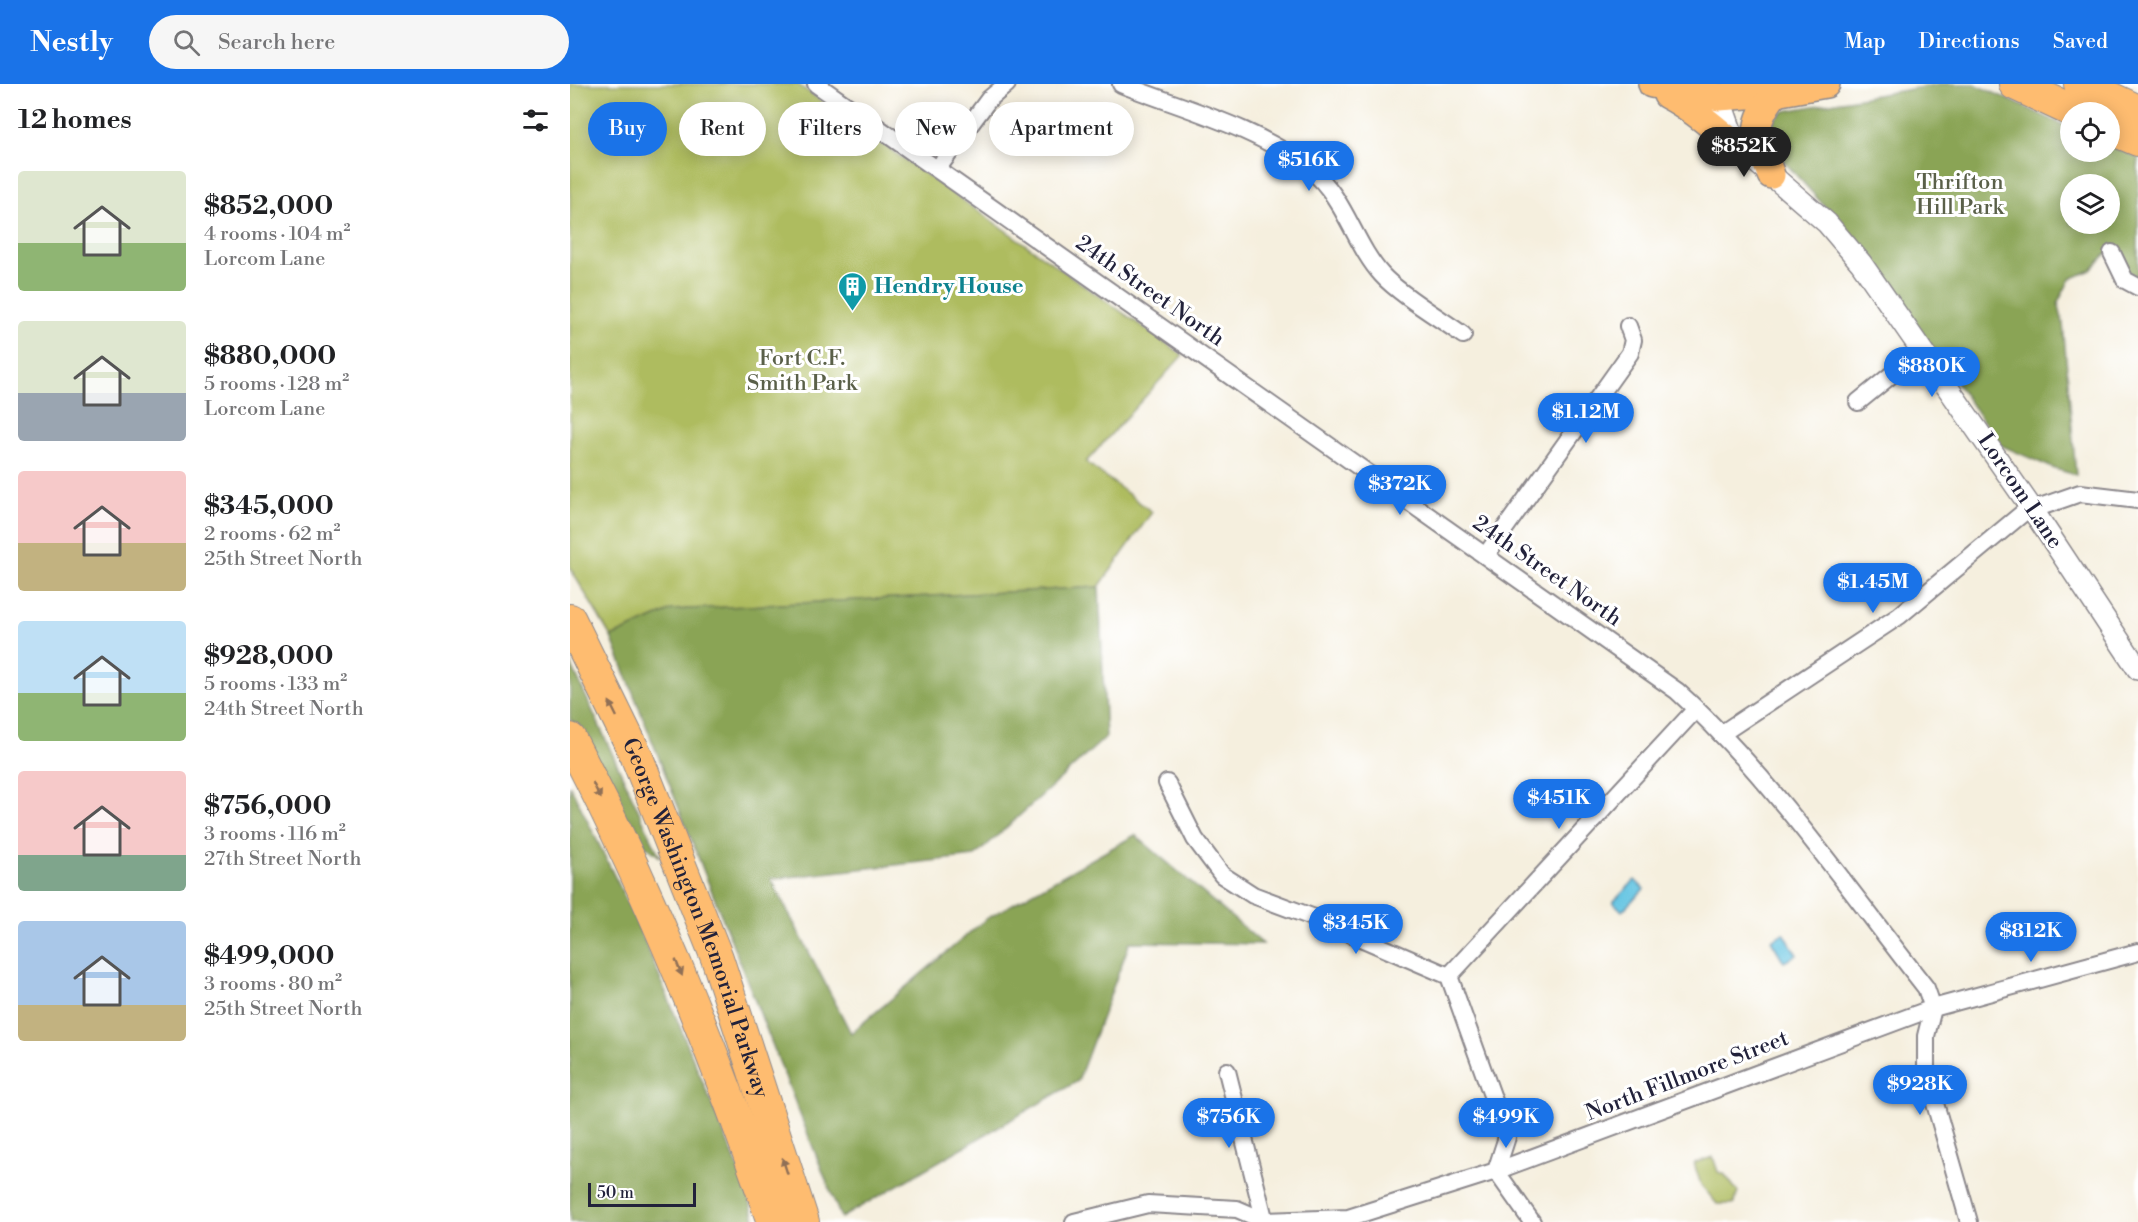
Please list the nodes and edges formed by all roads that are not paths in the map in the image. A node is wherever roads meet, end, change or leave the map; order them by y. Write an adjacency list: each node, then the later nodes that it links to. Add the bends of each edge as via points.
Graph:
1 (816, 84): 15 (street, 24th Street North)
2 (1007, 84): 15 (street, via 989,99)
3 (1121, 84): 20 (street, via 1253,134 1312,171 1328,187 1384,277)
4 (1645, 84): 14 (main road, via 1692,108)
5 (1652, 84): 8 (main road)
6 (1826, 84): 9 (main road)
7 (2015, 84): 10 (highway)
8 (1718, 88): 9 (main road); 14 (street, Lorcom Lane, via 1731,131)
9 (1775, 93): 16 (main road, via 1762,110 1757,126)
10 (2076, 97): 11 (highway)
11 (2138, 111)
12 (2120, 133): 13 (highway)
13 (2138, 140)
14 (1744, 152): 16 (street, Lorcom Lane)
15 (938, 168): 25 (street, 24th Street North)
16 (1771, 175): 21 (street, Lorcom Lane, via 1845,242)
17 (2112, 253): 18 (street, via 2125,280)
18 (2138, 287)
19 (1628, 326): 25 (street, via 1633,340 1629,353)
20 (1463, 335)
21 (1922, 350): 22 (street); 24 (street, Lorcom Lane)
22 (1858, 402)
23 (2138, 500): 24 (street, via 2079,493)
24 (2032, 509): 27 (street, Lorcom Lane); 29 (street, via 2014,519 1880,630)
25 (1486, 555): 28 (street, 24th Street North, via 1677,691)
26 (570, 620): 39 (highway, George Washington Memorial Parkway, one-way to 26, via 717,958 636,755)
27 (2138, 669)
28 (1696, 709): 29 (street, 24th Street North); 33 (street)
29 (1721, 734): 34 (street, 24th Street North, via 1926,988)
30 (570, 739): 38 (highway, George Washington Memorial Parkway, one-way to 38, via 616,827 675,958)
31 (1167, 783): 33 (street, via 1196,839 1222,875 1252,895)
32 (2138, 952): 34 (street, North Fillmore Street)
33 (1449, 976): 36 (street, via 1507,1137)
34 (1933, 1008): 36 (street, North Fillmore Street); 42 (street, via 1926,1036 1926,1072)
35 (1227, 1071): 37 (street)
36 (1496, 1171): 37 (street, North Fillmore Street, via 1348,1218); 41 (street)
37 (1265, 1221): 40 (street, North Fillmore Street, via 1237,1209 1148,1204)
38 (773, 1222)
39 (803, 1222)
40 (1074, 1222)
41 (1532, 1222)
42 (1969, 1222)

